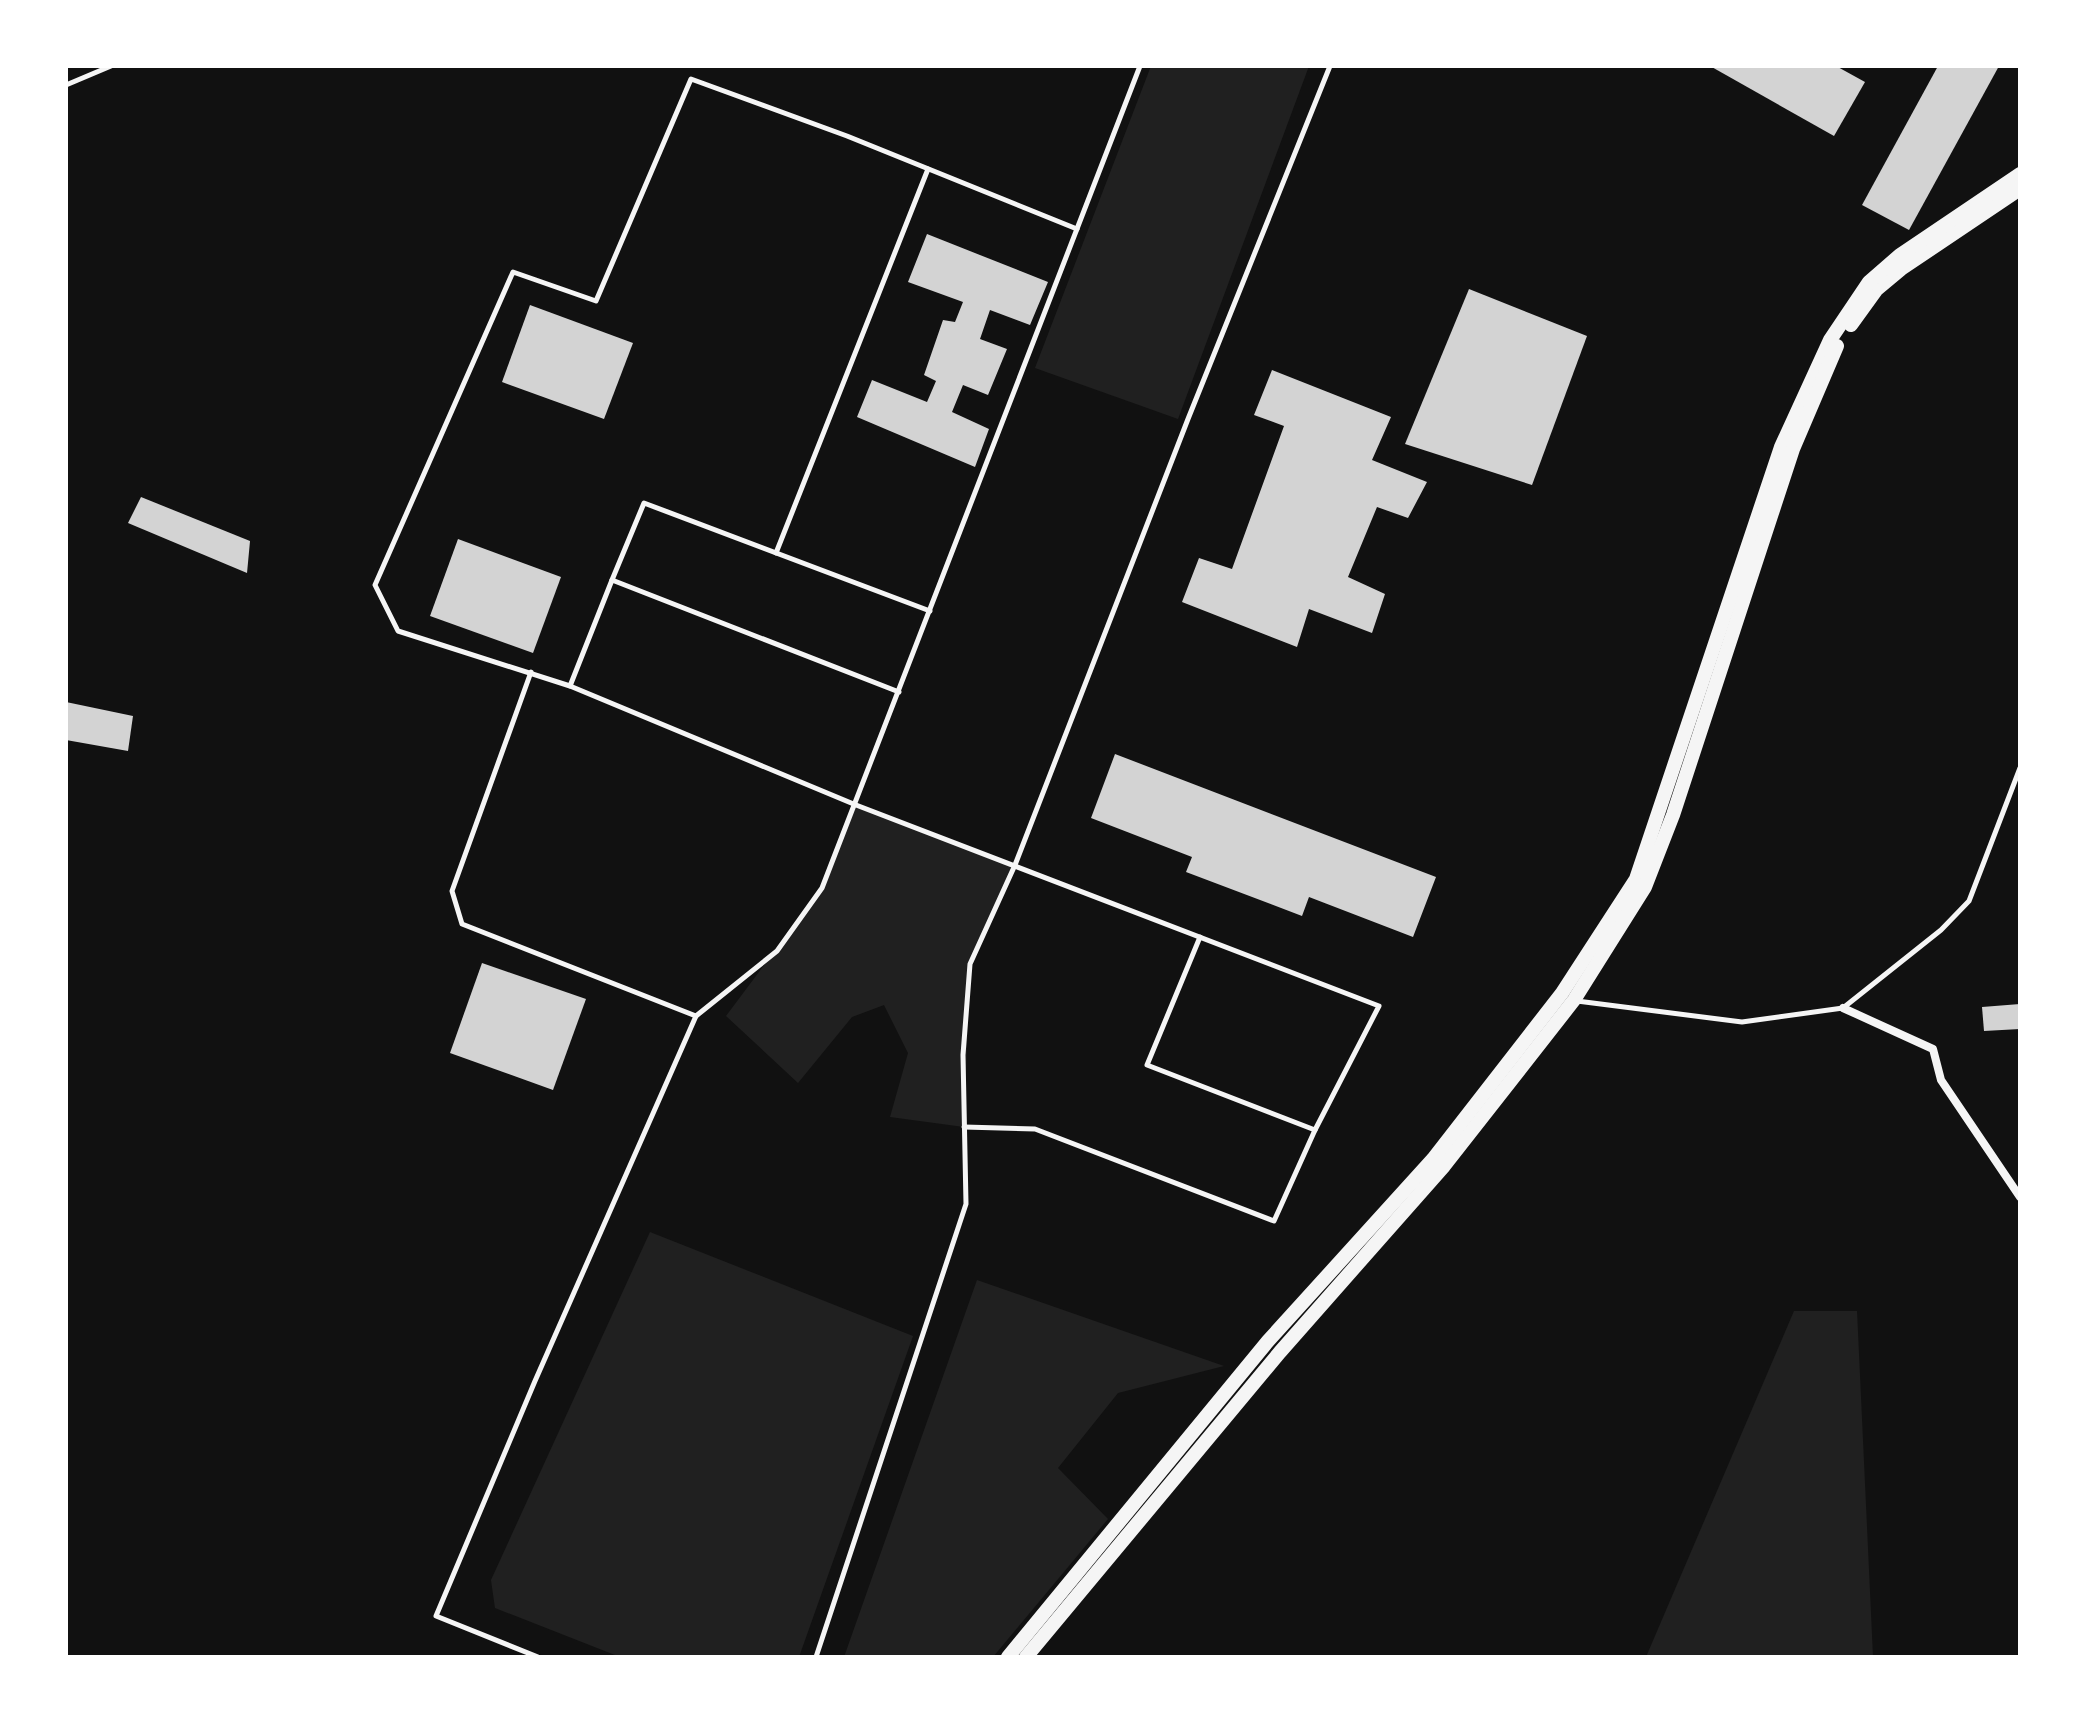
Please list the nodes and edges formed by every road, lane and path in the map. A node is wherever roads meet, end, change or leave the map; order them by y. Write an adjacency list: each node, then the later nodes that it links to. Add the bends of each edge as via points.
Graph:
1 (111, 66): 4 (lane)
2 (1140, 66): 8 (lane)
3 (1330, 66): 17 (lane)
4 (66, 85)
5 (928, 169): 8 (lane); 9 (lane); 12 (lane, via 691,79 596,301 513,272 375,585 398,631)
6 (2020, 174): 19 (street, via 1869,282 1830,340 1781,447 1636,879)
7 (2020, 189): 19 (street, via 1877,289 1840,340 1793,449 1645,887)
8 (1077, 229): 11 (lane)
9 (776, 553): 10 (lane, via 644,503); 11 (lane)
10 (612, 580): 13 (lane); 14 (lane)
11 (930, 611): 14 (lane)
12 (531, 672): 13 (lane); 21 (lane, via 452,891 462,924)
13 (570, 686): 16 (lane)
14 (899, 692): 16 (lane)
15 (2020, 768): 20 (lane, via 1969,901)
16 (856, 805): 17 (lane); 21 (lane, via 822,888 777,951)
17 (1015, 865): 18 (lane); 22 (lane, via 970,964)
18 (1200, 937): 23 (lane, via 1147,1065); 23 (lane, via 1379,1006)
19 (1568, 996): 20 (lane, via 1742,1022); 27 (street, via 1433,1159 1268,1341); 28 (street, via 1444,1166 1280,1352)
20 (1843, 1008): 24 (street, via 1933,1049 1941,1080)
21 (696, 1016): 25 (lane, via 436,1616)
22 (964, 1127): 23 (lane, via 1035,1129 1274,1221); 26 (lane, via 966,1204)
23 (1315, 1130)
24 (2020, 1197)
25 (538, 1657)
26 (816, 1657)
27 (1008, 1657)
28 (1026, 1657)

